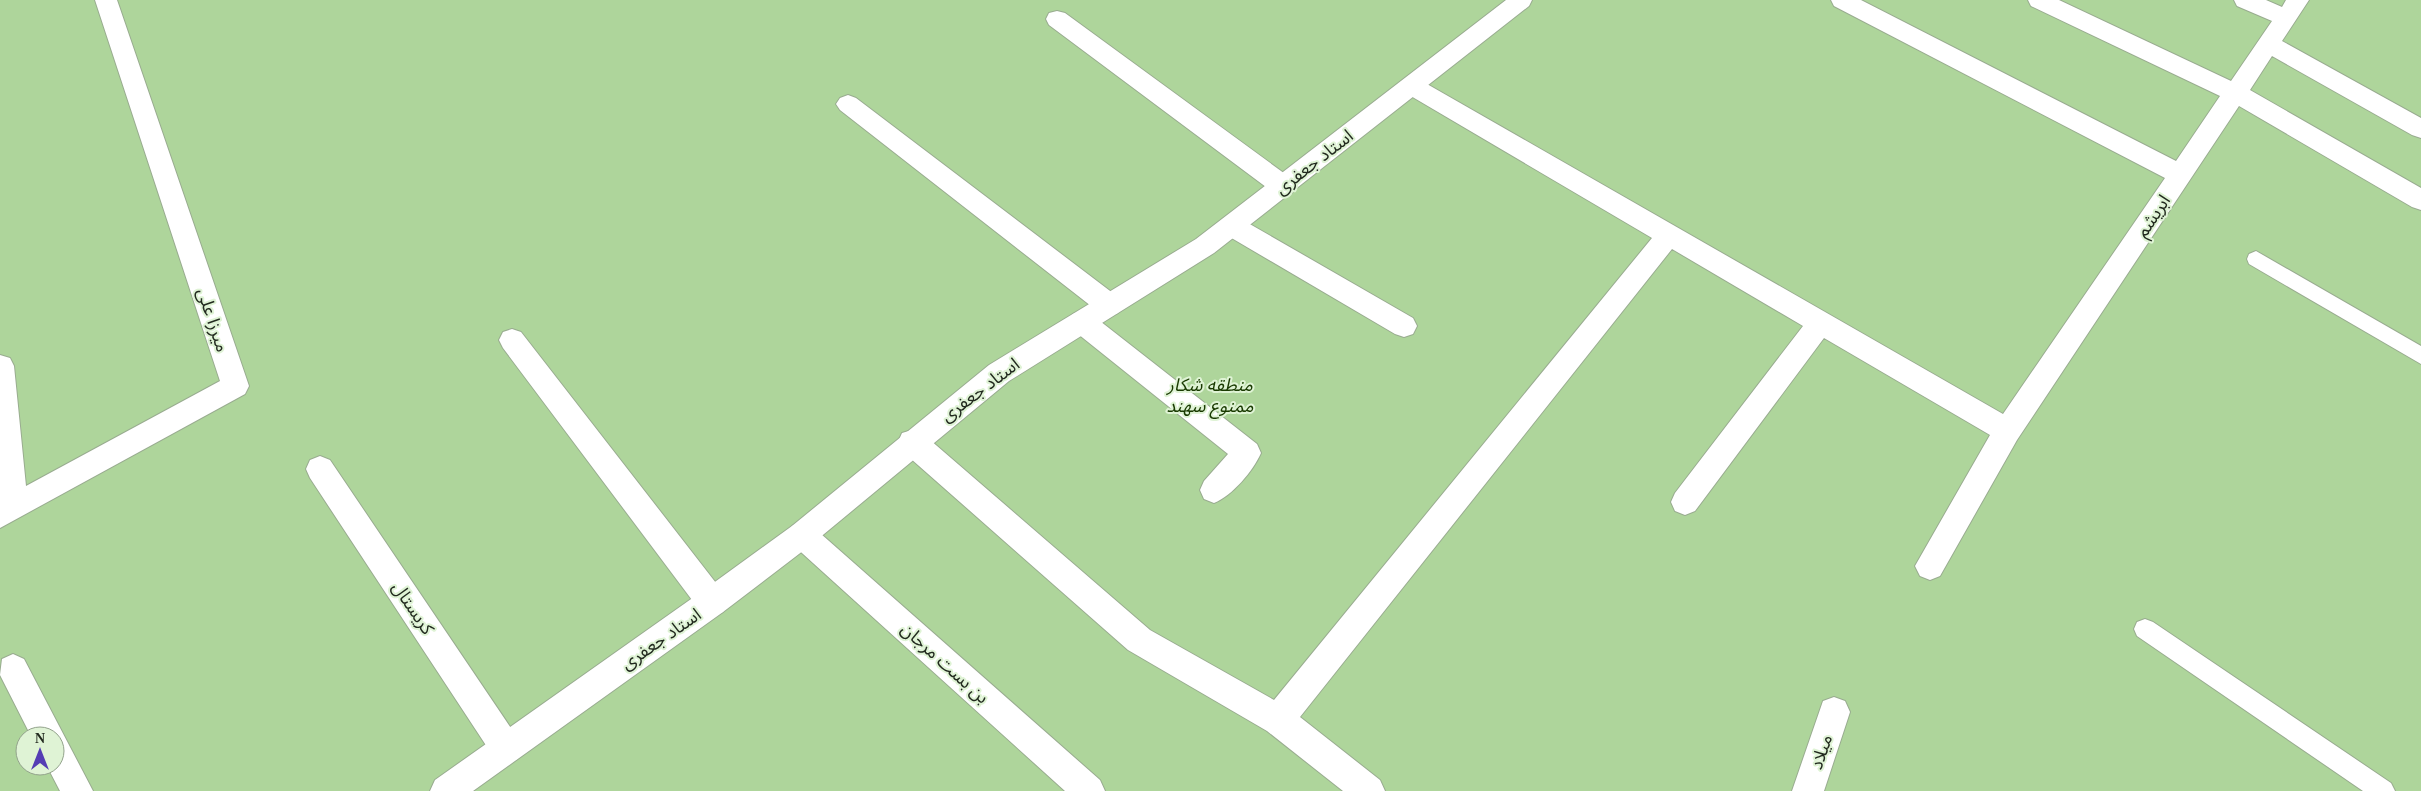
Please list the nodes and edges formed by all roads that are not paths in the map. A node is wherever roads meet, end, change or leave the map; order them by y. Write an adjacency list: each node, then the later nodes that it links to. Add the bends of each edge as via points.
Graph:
1 (106, 0): 31 (street, میرزا علی, via 235,386)
2 (1522, 0): 9 (street, استاد جعفری)
3 (1842, 0): 13 (street)
4 (2039, 0): 10 (street)
5 (2245, 0): 6 (street)
6 (2292, 9): 8 (street, ابریشم)
7 (1057, 19): 14 (street)
8 (2269, 44): 10 (street, ابریشم); 12 (street)
9 (1412, 86): 14 (street, استاد جعفری); 17 (street)
10 (2235, 93): 13 (street, ابریشم); 15 (street)
11 (848, 104): 19 (street)
12 (2421, 129)
13 (2181, 174): 26 (street, ابریشم)
14 (1282, 186): 16 (street, استاد جعفری)
15 (2421, 200)
16 (1232, 226): 19 (street, استاد جعفری); 22 (street)
17 (1669, 235): 21 (street); 38 (street)
18 (2256, 259): 24 (lane)
19 (1109, 305): 20 (street, استاد جعفری)
20 (1082, 322): 27 (street, استاد جعفری, via 999,373); 29 (street, via 1247,453)
21 (1820, 323): 26 (street); 30 (street)
22 (1404, 326)
23 (512, 340): 34 (street)
24 (2421, 356)
25 (0, 366): 31 (street)
26 (2007, 431): 33 (street, ابریشم)
27 (912, 442): 32 (street, استاد جعفری); 38 (street, via 1139,640)
28 (320, 469): 40 (street, کریستال)
29 (1214, 490)
30 (1684, 502)
31 (7, 511)
32 (802, 535): 34 (street, استاد جعفری); 44 (street, بن بست مرجان)
33 (1930, 566)
34 (712, 602): 40 (street, استاد جعفری)
35 (2145, 628): 47 (lane)
36 (13, 668): 39 (street)
37 (1834, 712): 46 (street, میلاد)
38 (1278, 720): 45 (street)
39 (43, 726)
40 (506, 748): 43 (street, استاد جعفری)
41 (65, 768): 42 (street)
42 (77, 791)
43 (446, 791)
44 (1089, 791)
45 (1369, 791)
46 (1808, 791)
47 (2383, 791)

